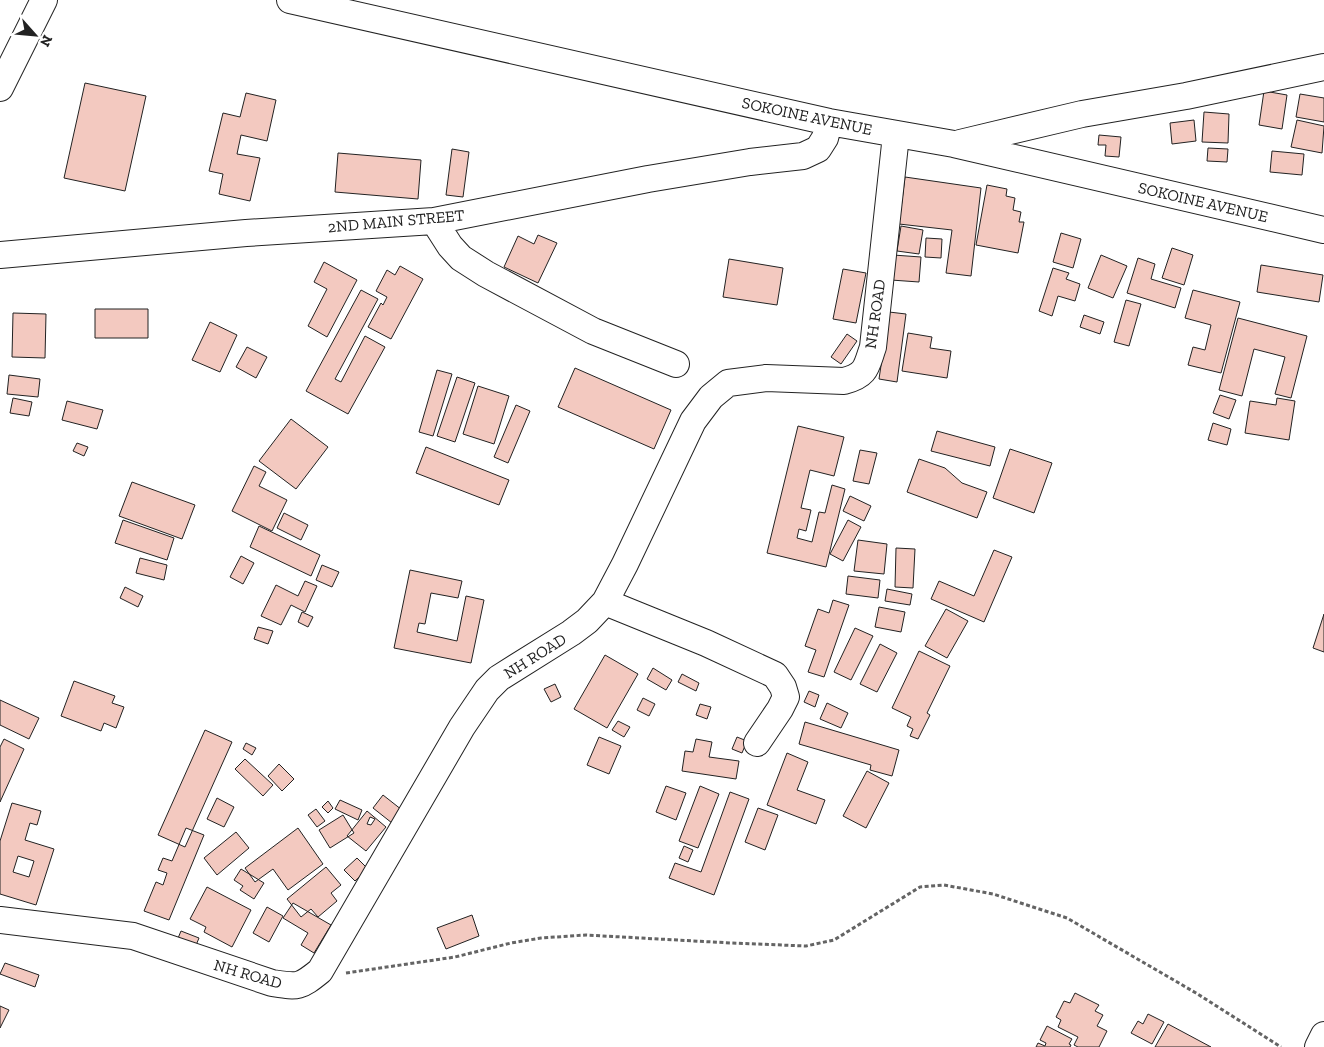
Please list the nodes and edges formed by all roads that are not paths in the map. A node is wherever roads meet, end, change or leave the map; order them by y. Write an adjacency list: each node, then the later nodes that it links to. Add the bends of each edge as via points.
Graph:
1 (44, 0): 4 (street)
2 (290, 0): 5 (street, SOKOINE AVENUE)
3 (1324, 66): 7 (street, via 1186,96 1082,114)
4 (0, 88)
5 (829, 122): 6 (street, SOKOINE AVENUE); 8 (street, 2ND MAIN STREET, via 818,149 803,156 648,179)
6 (896, 135): 7 (street, SOKOINE AVENUE); 12 (street, NH ROAD, via 873,347 866,369 856,378 844,381 766,378 728,383 711,397 693,421)
7 (954, 144): 9 (street, SOKOINE AVENUE)
8 (434, 221): 10 (street, 2ND MAIN STREET); 11 (street, via 461,258 486,274 593,331)
9 (1324, 230)
10 (0, 254)
11 (676, 364)
12 (606, 602): 13 (street, via 706,643 775,676 786,697); 14 (street, NH ROAD, via 571,633 512,669 487,690 462,727 320,971 306,982 296,987 272,983 133,936)
13 (757, 743)
14 (0, 920)
15 (1324, 1035): 16 (street)
16 (1318, 1047)

